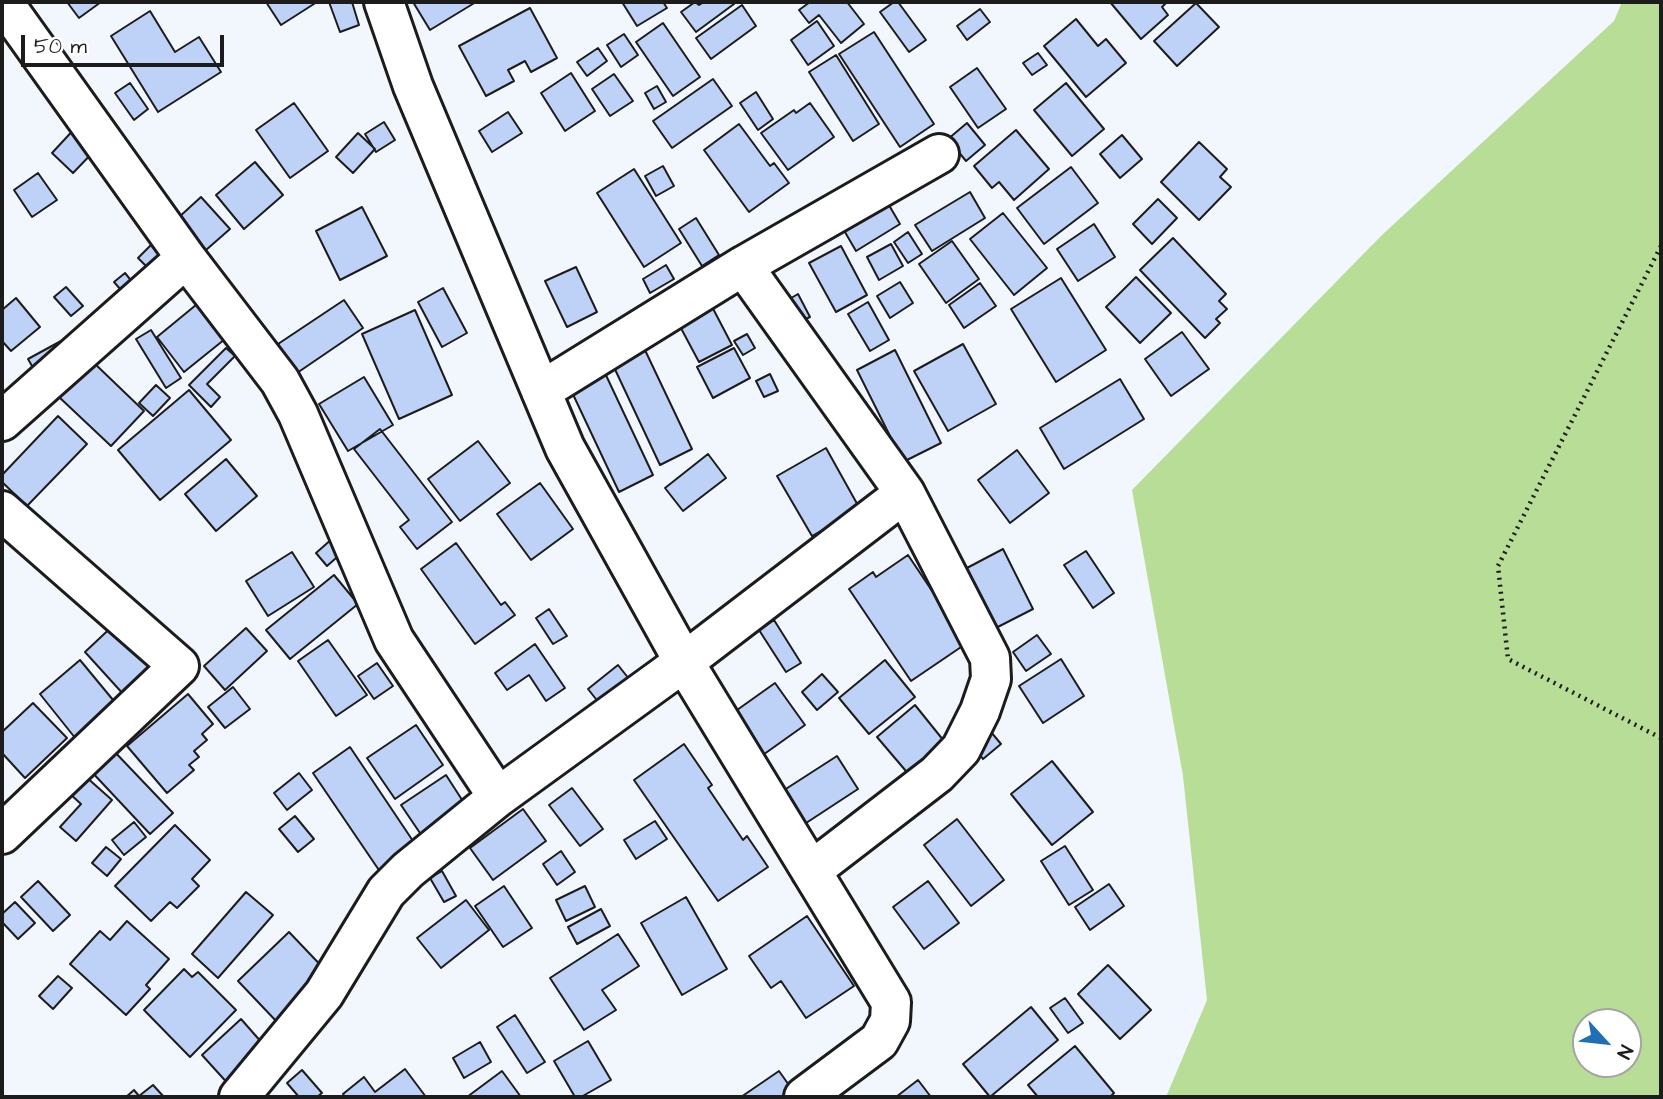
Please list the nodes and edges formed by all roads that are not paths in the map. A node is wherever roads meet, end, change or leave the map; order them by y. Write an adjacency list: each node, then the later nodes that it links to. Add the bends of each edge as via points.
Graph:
1 (4, 2): 4 (street)
2 (384, 2): 6 (street, via 413,86)
3 (939, 154): 5 (street)
4 (186, 258): 7 (street); 11 (street, via 280,381 394,640)
5 (743, 266): 6 (street); 8 (street)
6 (541, 391): 10 (street, via 565,448)
7 (2, 421)
8 (905, 493): 10 (street); 13 (street, via 990,658 991,679 961,749 937,774)
9 (2, 511): 12 (street, via 179,666)
10 (684, 663): 11 (street); 13 (street)
11 (498, 797): 14 (street, via 387,892 324,994)
12 (2, 834)
13 (811, 871): 15 (street, via 891,1002 890,1021 878,1041)
14 (239, 1097)
15 (804, 1097)

